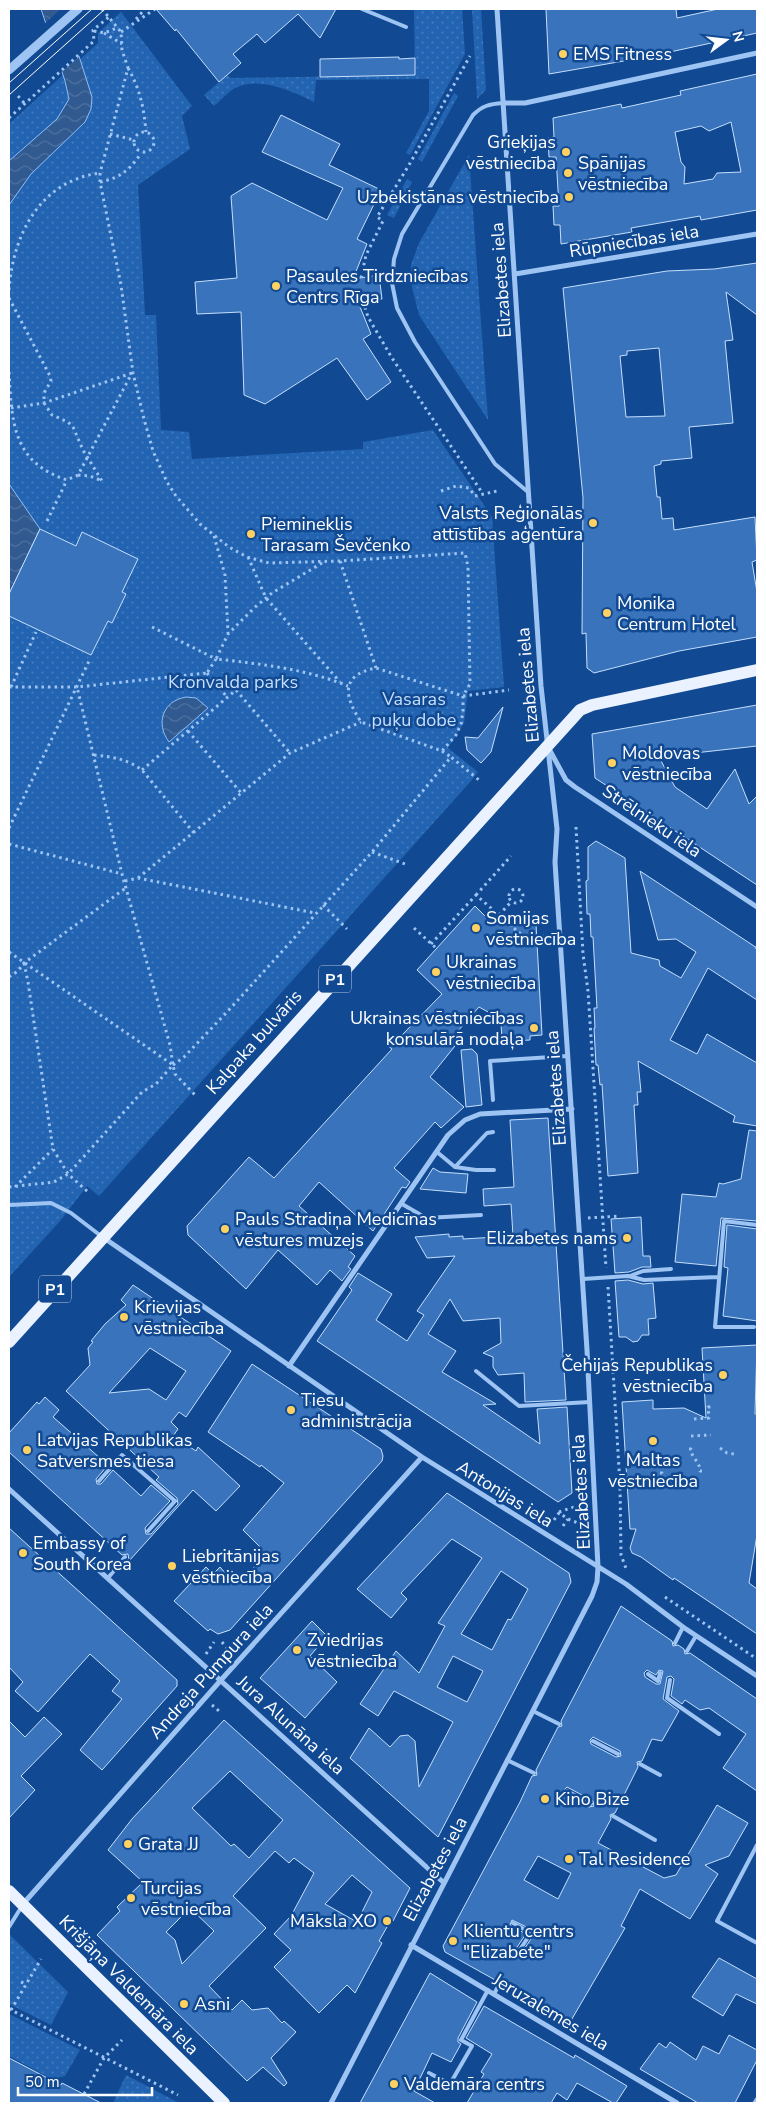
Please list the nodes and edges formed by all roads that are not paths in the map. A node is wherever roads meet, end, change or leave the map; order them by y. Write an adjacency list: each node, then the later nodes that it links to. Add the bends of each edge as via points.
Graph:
1 (78, 9): 6 (street)
2 (362, 9): 4 (lane)
3 (497, 9): 7 (street, Elizabetes iela)
4 (406, 27)
5 (757, 53): 7 (street, via 525,103)
6 (9, 70)
7 (503, 103): 9 (street, Elizabetes iela); 10 (lane, via 490,104 473,115 402,234 394,259 392,283 397,308 426,358 495,464)
8 (757, 234): 9 (street, Rūpniecības iela)
9 (515, 274): 10 (street, Elizabetes iela)
10 (528, 492): 12 (street, Elizabetes iela)
11 (757, 670): 12 (main road, P1, via 592,705 580,710)
12 (547, 744): 13 (street, Strēlnieku iela, via 566,780 575,787); 14 (street, Elizabetes iela, via 557,829 555,862); 25 (main road, Kalpaka bulvāris / P1)
13 (757, 907)
14 (568, 1056): 15 (lane, via 490,1061); 16 (street, Elizabetes iela)
15 (493, 1100)
16 (572, 1109): 18 (street, via 480,1114 465,1120); 29 (street, Elizabetes iela)
17 (493, 1132): 19 (lane, via 487,1133)
18 (436, 1152): 19 (lane); 21 (street)
19 (455, 1167): 20 (lane)
20 (494, 1170)
21 (402, 1204): 23 (lane, via 426,1218); 32 (street)
22 (9, 1205): 25 (lane, via 51,1203 71,1213)
23 (481, 1215)
24 (757, 1225): 28 (lane, via 724,1221)
25 (102, 1237): 31 (main road, Kalpaka bulvāris / P1); 32 (street, Antonijas iela)
26 (670, 1268): 27 (lane)
27 (628, 1276): 28 (lane, via 644,1280); 29 (lane)
28 (718, 1277): 30 (lane, via 715,1327)
29 (582, 1280): 34 (street, Elizabetes iela)
30 (754, 1327)
31 (9, 1342)
32 (289, 1366): 35 (street, Antonijas iela)
33 (476, 1372): 34 (lane, via 519,1406)
34 (590, 1402): 40 (street, Elizabetes iela)
35 (422, 1457): 40 (street, Antonijas iela); 49 (street, Andreja Pumpura iela)
36 (99, 1481): 38 (lane, via 122,1455 175,1501)
37 (9, 1489): 41 (street, Jura Alunāna iela)
38 (148, 1531)
39 (125, 1557): 41 (lane)
40 (598, 1567): 42 (street, Antonijas iela); 51 (street, Elizabetes iela, via 592,1596)
41 (108, 1578): 49 (street, Jura Alunāna iela)
42 (684, 1627): 43 (street, Antonijas iela); 44 (lane)
43 (696, 1636): 45 (lane); 48 (street, Antonijas iela)
44 (675, 1643)
45 (687, 1651)
46 (660, 1673): 47 (lane, via 658,1681)
47 (648, 1674)
48 (757, 1676)
49 (221, 1680): 65 (street, Jura Alunāna iela); 67 (street, Andreja Pumpura iela)
50 (670, 1680): 53 (lane, via 667,1698)
51 (533, 1711): 52 (lane); 56 (street, Elizabetes iela)
52 (559, 1724)
53 (719, 1734)
54 (593, 1741): 55 (lane)
55 (618, 1754)
56 (508, 1760): 58 (lane); 65 (street, Elizabetes iela)
57 (640, 1764): 59 (lane)
58 (534, 1773)
59 (660, 1775)
60 (567, 1791): 61 (lane)
61 (592, 1804)
62 (613, 1816): 63 (lane)
63 (655, 1840)
64 (757, 1845): 70 (lane, via 717,1921)
65 (443, 1882): 71 (street, Elizabetes iela)
66 (9, 1892): 67 (main road, Krišjāņa Valdemāra iela)
67 (23, 1905): 69 (lane); 78 (main road, Krišjāņa Valdemāra iela)
68 (513, 1923): 72 (lane, via 531,1933)
69 (9, 1927)
70 (757, 1943)
71 (411, 1945): 74 (street, Jeruzalemes iela); 79 (street, Elizabetes iela)
72 (519, 1951)
73 (500, 1983): 75 (lane)
74 (488, 1990): 75 (street, Jeruzalemes iela); 76 (lane, via 461,2040 472,2046 450,2084)
75 (494, 1994): 80 (street, Jeruzalemes iela)
76 (429, 2074)
77 (757, 2100): 81 (street)
78 (224, 2103)
79 (331, 2103)
80 (677, 2103)
81 (756, 2103)

